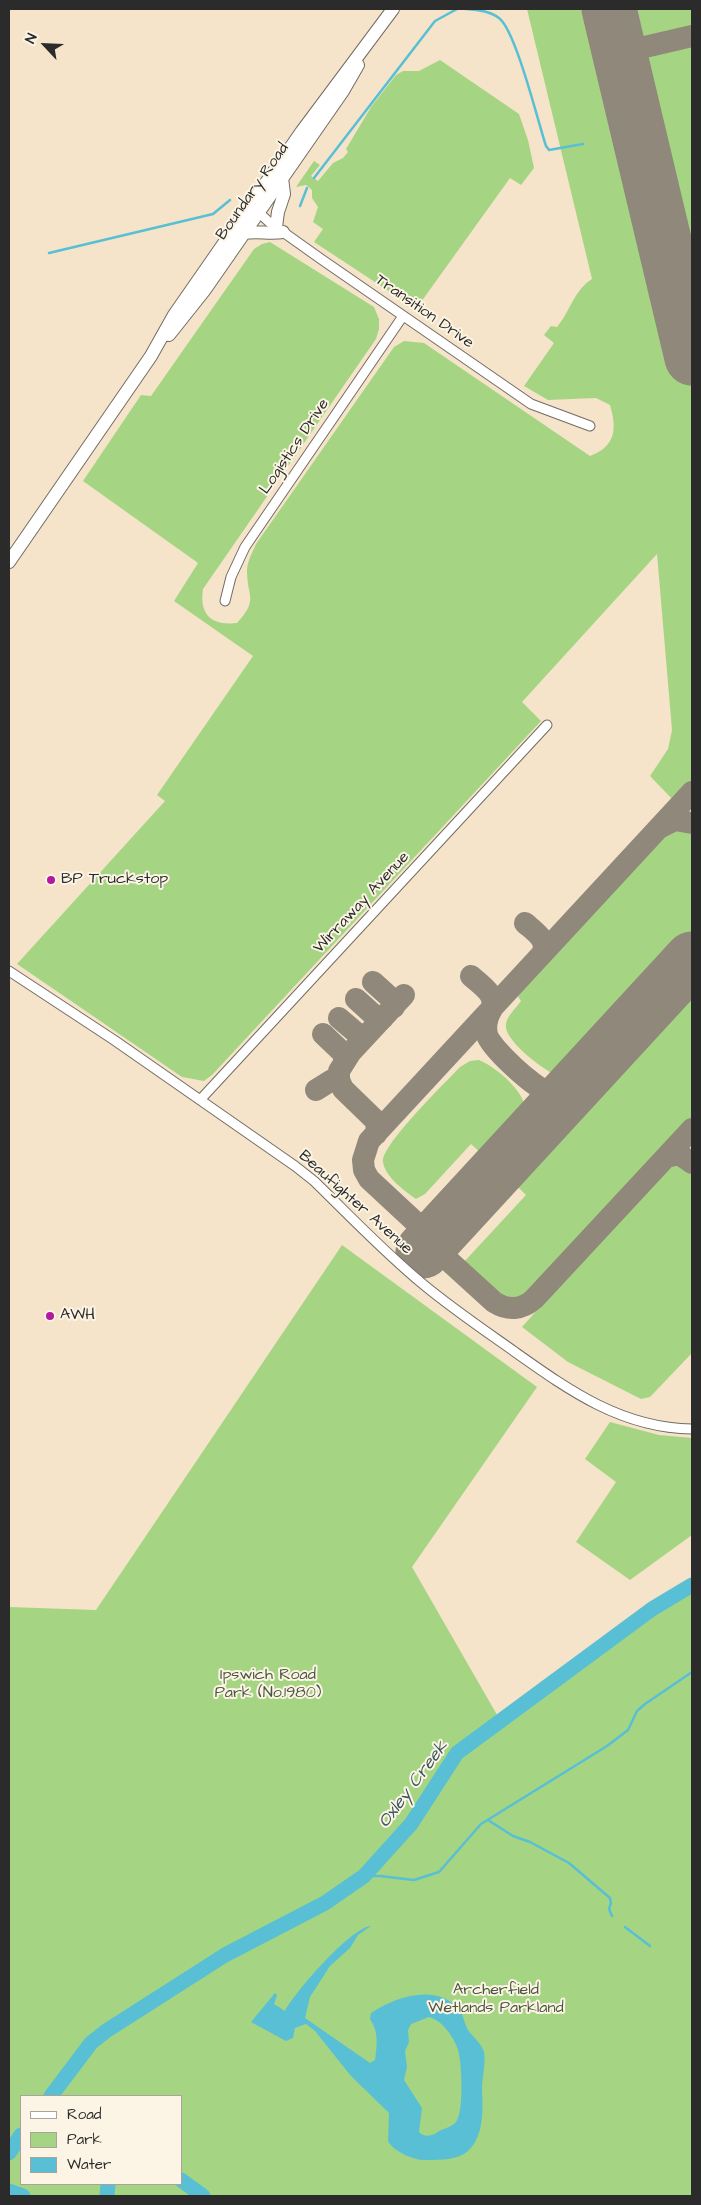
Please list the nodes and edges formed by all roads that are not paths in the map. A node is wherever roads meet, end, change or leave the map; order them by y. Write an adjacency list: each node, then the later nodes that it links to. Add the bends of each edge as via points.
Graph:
1 (393, 9): 2 (main road, Boundary Road)
2 (372, 39): 3 (main road, Boundary Road, via 343,91); 4 (main road, Boundary Road, via 341,76)
3 (282, 178): 4 (main road, Boundary Road); 5 (main road, via 284,194 278,212)
4 (255, 209): 5 (street, Transition Drive); 6 (main road, Boundary Road); 8 (main road, Boundary Road, via 174,315)
5 (280, 229): 6 (main road, via 269,234); 7 (street, Transition Drive)
6 (244, 233): 8 (main road, Boundary Road, via 189,312)
7 (403, 316): 9 (street, Transition Drive, via 531,404); 11 (street, Logistics Drive, via 244,547 231,576)
8 (151, 356): 10 (main road, Boundary Road)
9 (590, 426)
10 (9, 562)
11 (226, 601)
12 (547, 725): 14 (street, Wirraway Avenue)
13 (9, 971): 14 (street, Beaufighter Avenue)
14 (200, 1100): 15 (street, Beaufighter Avenue, via 314,1181 403,1268 444,1302 561,1384 619,1416 662,1427)
15 (692, 1429)

